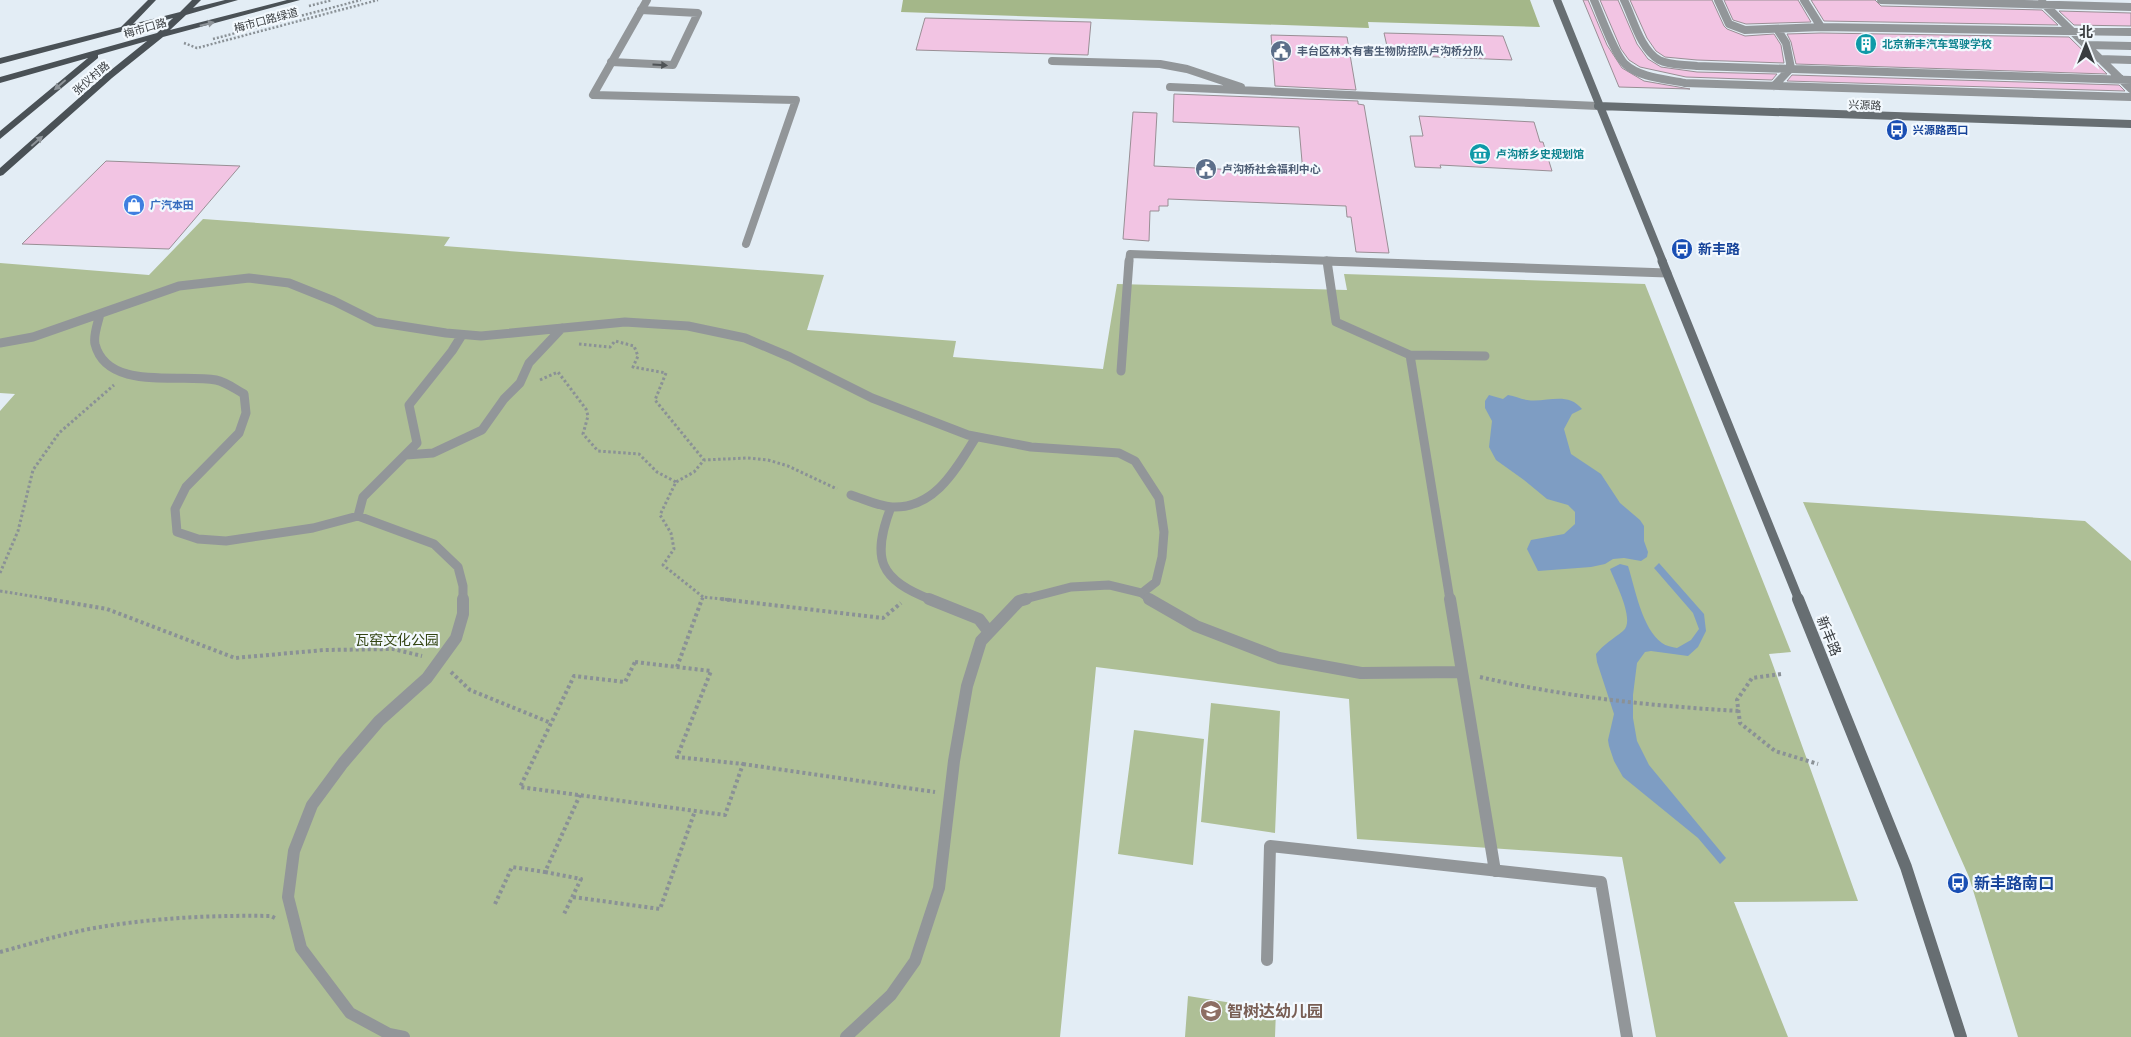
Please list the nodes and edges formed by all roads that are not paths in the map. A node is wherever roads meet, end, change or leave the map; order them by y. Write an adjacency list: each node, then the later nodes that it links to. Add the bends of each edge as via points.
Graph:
1 (152, 0): 17 (main road, 张仪村路)
2 (197, 0): 15 (main road, 张仪村路)
3 (234, 0): 15 (main road, 梅市口路)
4 (296, 0): 21 (main road, 梅市口路, one-way to 4)
5 (647, 0): 14 (street)
6 (1557, 0): 39 (street, 新丰路)
7 (1594, 0): 34 (street, via 1625,64 1645,75 1685,83)
8 (1624, 0): 30 (street, via 1649,53 1658,60 1697,66)
9 (1718, 0): 18 (street, via 1729,24 1746,30)
10 (1804, 0): 16 (street)
11 (1881, 0): 12 (street)
12 (2042, 2): 13 (street); 19 (street)
13 (2131, 7)
14 (641, 10): 29 (street); 29 (street, one-way to 14, via 673,66 698,13)
15 (183, 13): 17 (main road, 梅市口路); 21 (main road, 张仪村路)
16 (1821, 27): 18 (street); 19 (street)
17 (122, 29): 24 (main road, 张仪村路); 27 (main road, 梅市口路)
18 (1777, 29): 30 (street, via 1786,43)
19 (2072, 32): 20 (street); 22 (street)
20 (2131, 32)
21 (160, 35): 24 (main road, 梅市口路); 42 (main road, 张仪村路, one-way to 21)
22 (2086, 45): 23 (street); 25 (street)
23 (2131, 46)
24 (98, 54): 31 (main road, 梅市口路); 41 (main road, 张仪村路, one-way to 41)
25 (2100, 59): 26 (street); 32 (street)
26 (2131, 60)
27 (0, 61)
28 (1052, 61): 37 (street, via 1160,64 1187,69)
29 (611, 62): 43 (street, via 592,95 796,100)
30 (1791, 68): 32 (street); 34 (street)
31 (0, 80)
32 (2121, 80): 33 (street); 36 (street)
33 (2131, 80)
34 (1774, 86): 38 (street)
35 (1170, 87): 37 (street)
36 (2131, 89)
37 (1251, 90): 39 (street)
38 (2131, 97)
39 (1598, 106): 40 (street, 兴源路); 45 (street, 新丰路)
40 (2131, 124)
41 (0, 136)
42 (0, 173)
43 (746, 244)
44 (1327, 261): 45 (street); 50 (street, via 1336,322); 52 (street, via 1130,254)
45 (1667, 273): 66 (street, 新丰路, via 1906,867)
46 (100, 314): 48 (street, via 179,286 249,278 289,283 376,322); 49 (street, via 32,337); 57 (street, via 95,344 110,367 135,376 218,380 244,394 246,413 239,433 186,487 175,509 178,532 198,539 226,541 313,528)
47 (562, 328): 48 (street, via 481,336); 53 (street, via 625,322 688,326 745,338 872,398); 54 (street, via 529,363 520,383 482,430 433,453)
48 (462, 334): 54 (street, via 409,406 418,443)
49 (0, 343)
50 (1410, 355): 51 (street); 60 (street)
51 (1485, 356)
52 (1121, 371)
53 (976, 437): 56 (street, via 942,487 928,500); 58 (street, via 1031,447 1119,453 1135,461 1159,498 1164,532 1156,582)
54 (406, 455): 57 (street, via 363,497)
55 (851, 495): 56 (street)
56 (892, 507): 59 (street, via 882,531 881,549 882,564 895,581 912,593 979,619)
57 (358, 516): 63 (street, via 434,544 458,567 463,586 463,614 456,638 427,678 379,720 342,762 312,805 294,851 288,897 300,948 350,1013 389,1034)
58 (1142, 593): 59 (street, via 1109,585 1071,587 1019,601); 60 (street, via 1196,626 1278,658 1361,673)
59 (989, 632): 64 (street, via 981,641 967,686 939,888 915,961 891,995)
60 (1462, 672): 61 (street)
61 (1495, 871): 62 (street, via 1270,846); 65 (street, via 1601,882)
62 (1268, 960)
63 (404, 1037)
64 (846, 1037)
65 (1627, 1037)
66 (1962, 1037)

